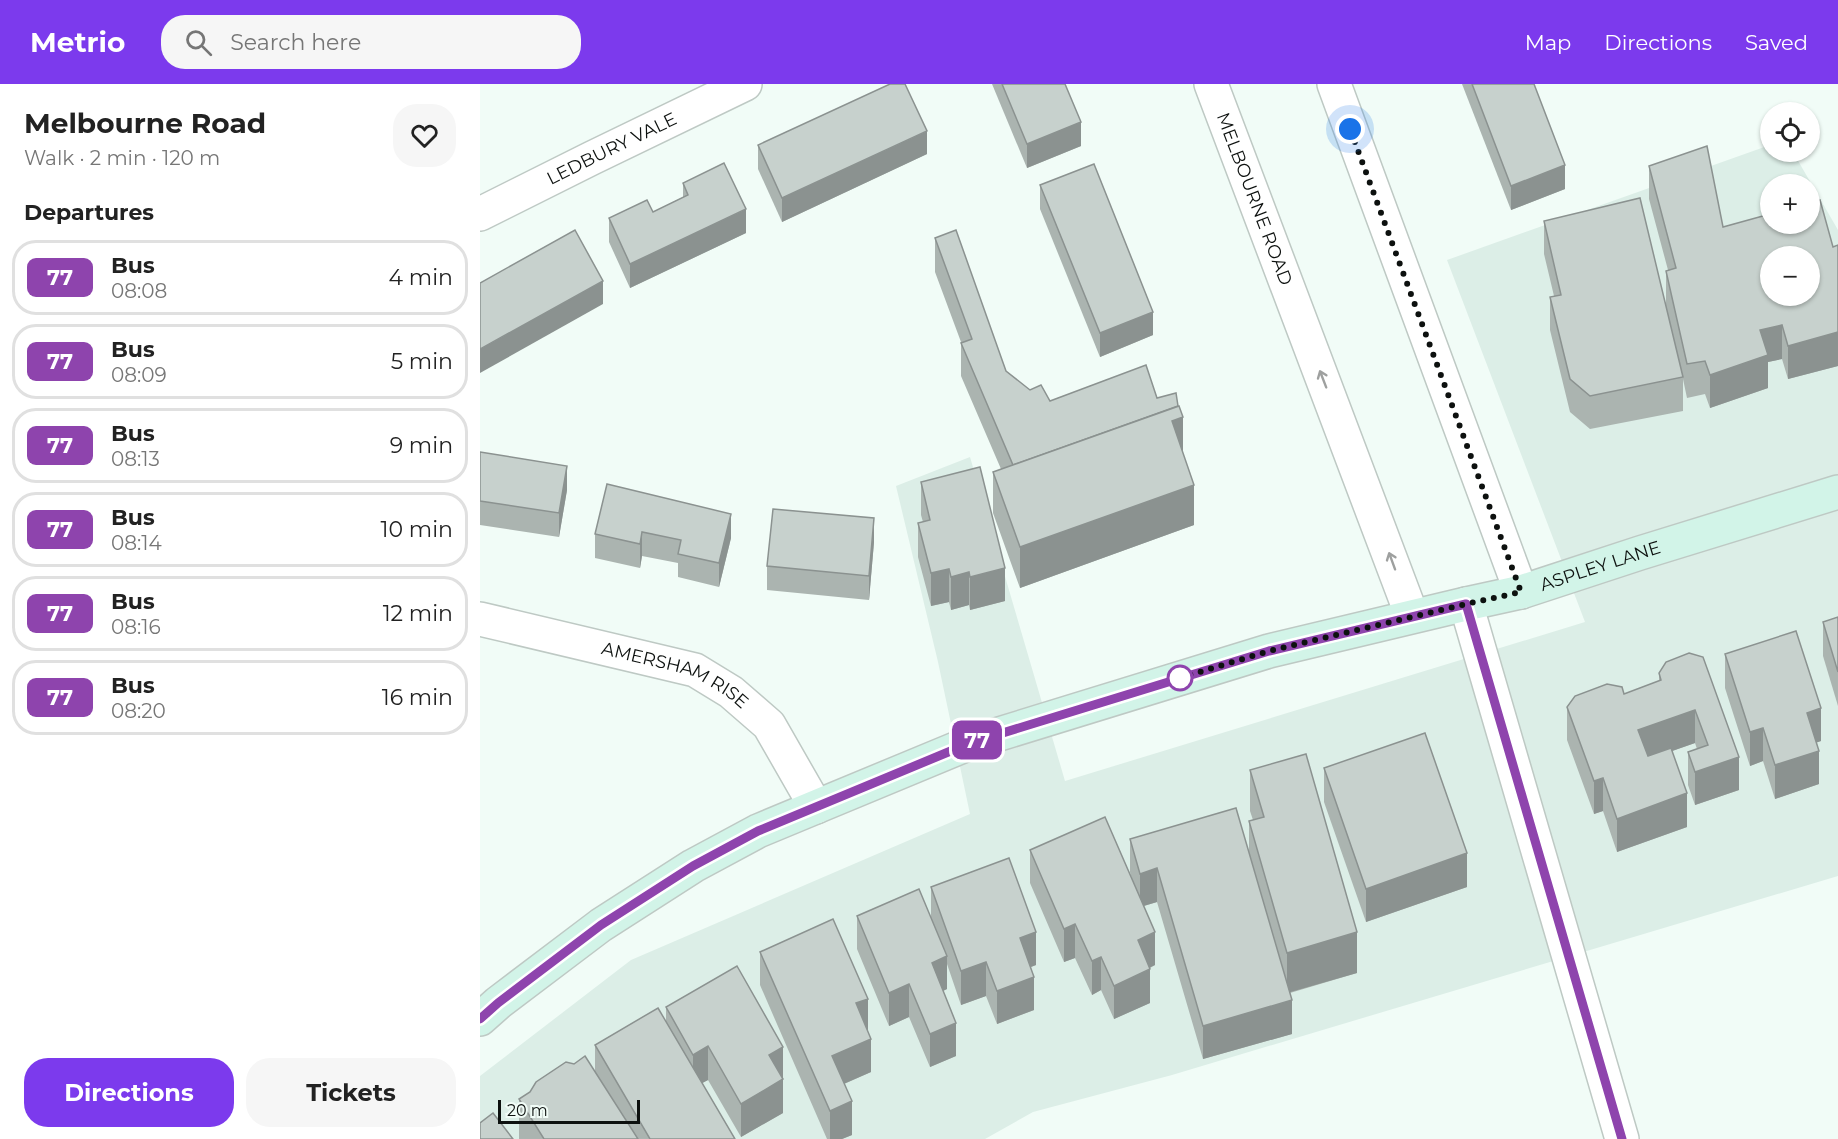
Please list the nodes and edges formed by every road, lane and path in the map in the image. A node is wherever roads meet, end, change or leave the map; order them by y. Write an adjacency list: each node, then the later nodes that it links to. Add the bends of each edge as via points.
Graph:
1 (745, 84): 4 (street, LEDBURY VALE)
2 (1211, 84): 8 (street, MELBOURNE ROAD, one-way to 2)
3 (1334, 84): 6 (street)
4 (480, 214)
5 (1838, 492): 6 (main road, ASPLEY LANE)
6 (1521, 592): 7 (main road, ASPLEY LANE)
7 (1466, 604): 8 (main road, ASPLEY LANE); 12 (street)
8 (1413, 616): 10 (main road, ASPLEY LANE, via 1269,651 970,743)
9 (480, 619): 10 (street, AMERSHAM RISE, via 695,670 731,693 769,725)
10 (816, 807): 11 (main road, ASPLEY LANE, via 758,831 684,872 601,925)
11 (480, 1019)
12 (1622, 1139)

